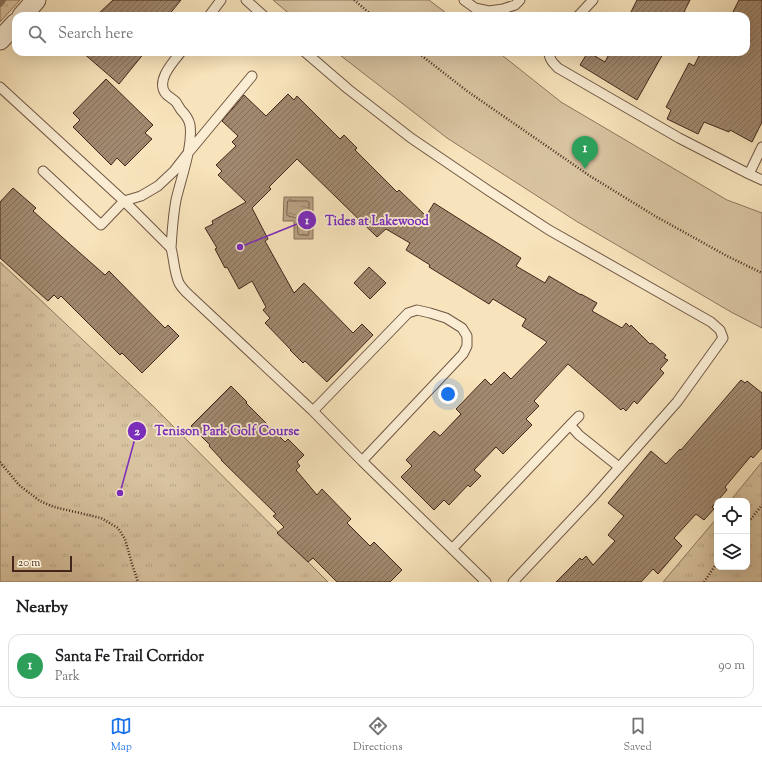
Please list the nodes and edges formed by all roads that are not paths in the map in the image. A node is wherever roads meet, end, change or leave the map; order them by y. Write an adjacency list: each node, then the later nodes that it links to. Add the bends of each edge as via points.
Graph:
1 (36, 0): 7 (street)
2 (221, 0): 8 (lane)
3 (246, 0): 9 (lane)
4 (464, 0): 5 (lane, via 475,8 488,11 515,5)
5 (520, 0)
6 (593, 0): 10 (lane)
7 (26, 12)
8 (212, 12)
9 (260, 12)
10 (582, 12)
11 (12, 27): 12 (street)
12 (0, 40)
13 (178, 56): 19 (lane, via 164,76 163,86 165,93 190,123)
14 (310, 56): 29 (lane, via 411,138 489,191 549,230 711,322 720,330 723,338 681,395)
15 (550, 56): 21 (lane, via 558,68 679,138)
16 (252, 76): 19 (lane)
17 (0, 87): 23 (lane)
18 (762, 147): 21 (lane)
19 (188, 153): 23 (lane, via 158,186 141,196); 24 (lane, via 176,201)
20 (43, 171): 23 (lane, via 101,225)
21 (749, 174): 22 (lane)
22 (762, 180)
23 (124, 201): 24 (lane)
24 (171, 248): 25 (lane, via 176,276 187,293)
25 (313, 411): 28 (lane); 28 (lane, via 408,313 417,310 430,313 446,318 462,328 467,336 467,346 463,354)
26 (579, 416): 27 (lane)
27 (570, 425): 29 (lane); 30 (lane)
28 (362, 461): 30 (lane)
29 (619, 467): 32 (lane)
30 (452, 549): 31 (lane)
31 (486, 582)
32 (513, 582)

